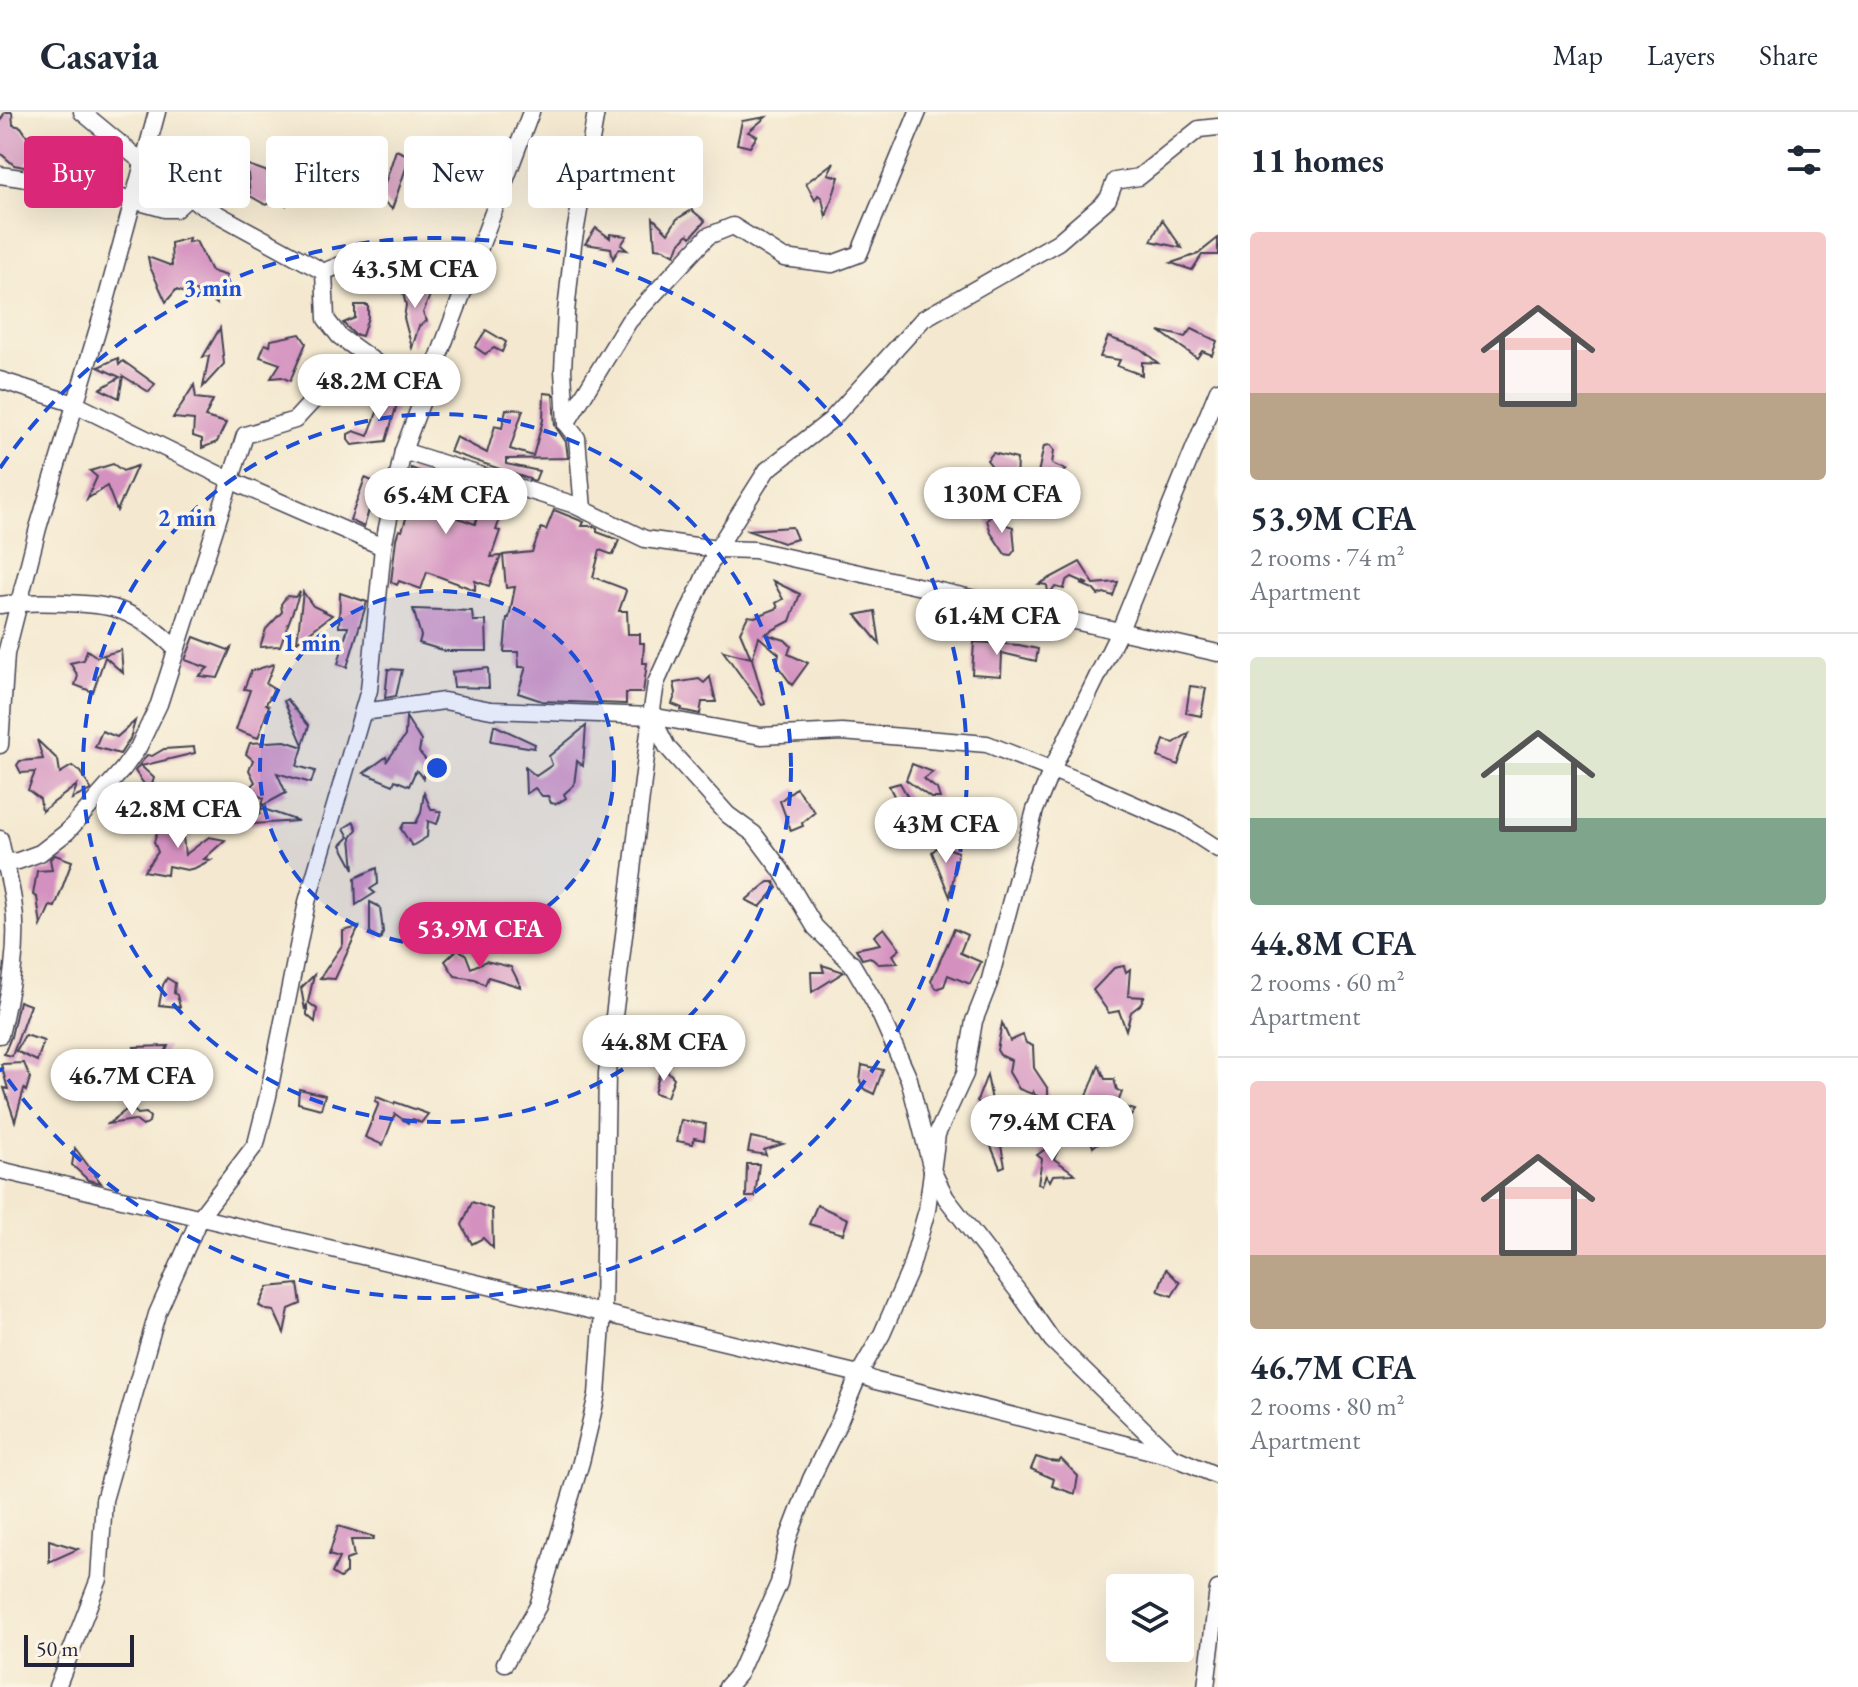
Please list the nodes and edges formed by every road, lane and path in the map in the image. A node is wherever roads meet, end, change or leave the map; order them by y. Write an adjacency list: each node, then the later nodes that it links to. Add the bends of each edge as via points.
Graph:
1 (82, 112): 8 (street)
2 (157, 112): 7 (street)
3 (531, 112): 15 (street)
4 (596, 112): 21 (street, via 566,312)
5 (918, 112): 21 (street, via 859,254 832,264 784,258 733,226 708,236 629,321)
6 (1218, 127): 26 (street, via 1199,129 1139,177 1115,181 1108,199 1058,242 923,319 831,420 767,470)
7 (150, 136)
8 (139, 158)
9 (0, 175): 11 (street)
10 (139, 176): 11 (street)
11 (133, 199): 12 (street); 20 (street)
12 (139, 201)
13 (206, 208): 14 (street)
14 (324, 272): 15 (street, via 344,262 383,257); 16 (street, via 326,319 339,336)
15 (470, 272): 19 (street)
16 (388, 374): 19 (street); 23 (street, via 354,388 320,393 295,420 245,435)
17 (0, 380): 20 (street)
18 (1218, 390): 29 (street)
19 (422, 396): 22 (street)
20 (75, 404): 23 (street); 27 (street)
21 (566, 424): 24 (street, via 577,438)
22 (403, 451): 24 (street); 25 (street)
23 (232, 481): 25 (street); 30 (street)
24 (583, 509): 26 (street, via 645,539)
25 (383, 547): 32 (street)
26 (717, 549): 29 (street, via 755,550); 33 (street, via 656,683)
27 (19, 602): 28 (street); 30 (street, via 112,608 156,629); 34 (street, via 6,654)
28 (0, 605)
29 (1120, 630): 31 (street); 35 (street)
30 (176, 649): 38 (street, via 150,725 123,769 67,832 40,853)
31 (1218, 653)
32 (363, 712): 33 (street, via 444,701 491,710); 42 (street, via 307,902 256,1144)
33 (651, 716): 35 (street, via 761,736 842,732 987,744); 41 (street, via 667,747 728,815 754,834 815,927 852,964 909,1079); 43 (street, via 607,1073)
34 (0, 745)
35 (1052, 769): 37 (street, via 1181,825); 41 (street, via 1035,810 974,1021 965,1074 937,1134)
36 (0, 839): 38 (street)
37 (1218, 849)
38 (2, 863): 39 (street, via 14,901 15,945)
39 (0, 1035)
40 (0, 1170): 42 (street)
41 (932, 1170): 44 (street, via 914,1259); 45 (street, via 946,1198 1052,1340)
42 (200, 1217): 43 (street); 49 (street, via 157,1314 104,1500 99,1579)
43 (603, 1311): 44 (street); 48 (street, via 597,1395 581,1462 538,1606)
44 (859, 1374): 45 (street); 50 (street, via 805,1492 779,1583 739,1673)
45 (1171, 1456): 46 (street)
46 (1218, 1476)
47 (1218, 1589): 51 (street)
48 (505, 1663)
49 (57, 1687)
50 (727, 1687)
51 (1206, 1687)

